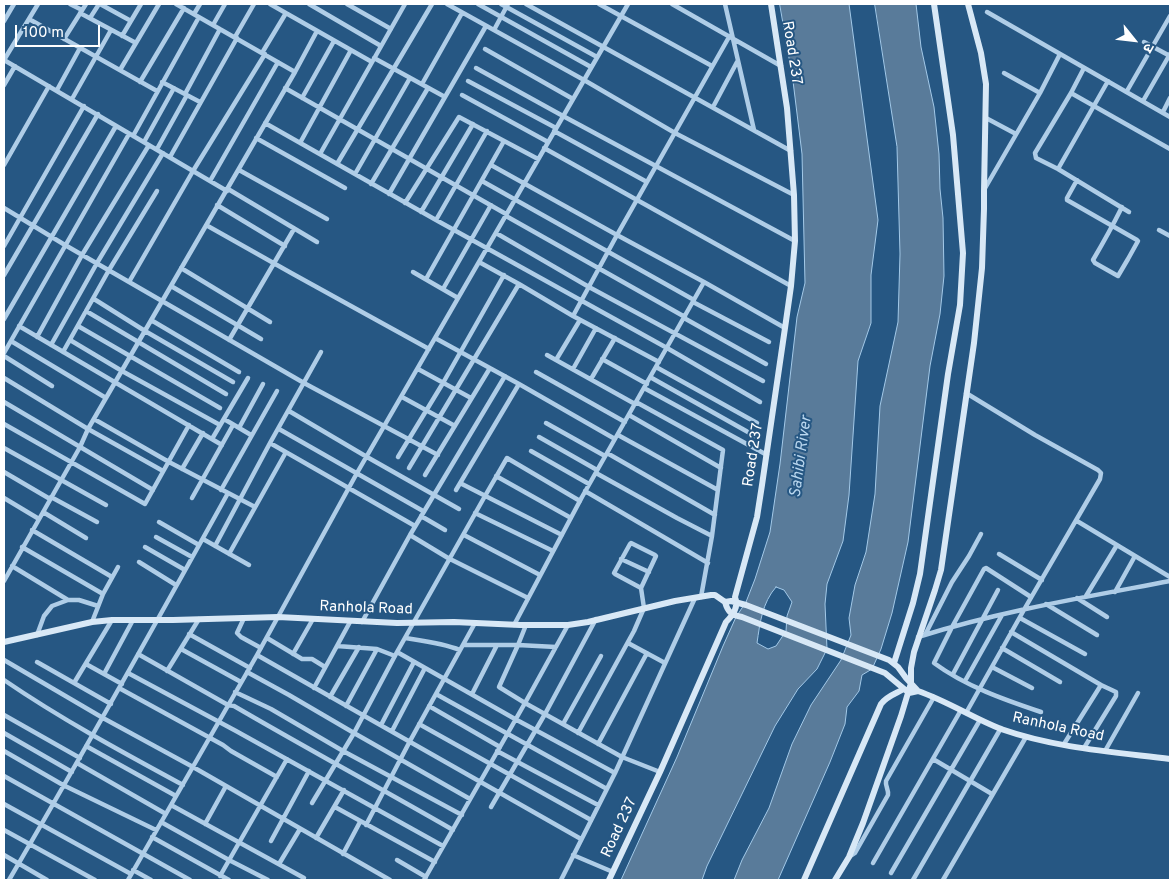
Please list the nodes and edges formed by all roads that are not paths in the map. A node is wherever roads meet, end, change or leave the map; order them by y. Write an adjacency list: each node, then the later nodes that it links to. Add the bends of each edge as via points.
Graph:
1 (14, 4): 41 (street)
2 (38, 4): 40 (street)
3 (70, 4): 31 (street)
4 (86, 4): 31 (street)
5 (99, 4): 39 (street); 42 (street)
6 (141, 4): 42 (street)
7 (159, 4): 56 (street)
8 (200, 4): 35 (street)
9 (225, 4): 43 (street)
10 (254, 4): 51 (street)
11 (270, 4): 33 (street)
12 (309, 4): 57 (street)
13 (347, 4): 46 (street)
14 (405, 4): 46 (street)
15 (432, 4): 78 (street)
16 (447, 4): 34 (street)
17 (478, 4): 38 (street)
18 (501, 4): 28 (street)
19 (526, 4): 58 (street)
20 (628, 4): 36 (street)
21 (672, 4): 30 (street)
22 (686, 4): 30 (street)
23 (724, 4): 52 (street)
24 (771, 4): 74 (street, Road 237)
25 (934, 4): 478 (street, via 953,136 964,253 960,305 944,394 920,574)
26 (968, 4): 117 (street, via 985,73)
27 (180, 5): 35 (street); 86 (street)
28 (507, 5): 38 (street); 67 (street)
29 (602, 5): 36 (street)
30 (682, 10): 52 (street)
31 (81, 12): 39 (street); 53 (street)
32 (987, 12): 64 (street)
33 (286, 13): 49 (street); 63 (street)
34 (462, 13): 44 (street); 88 (street)
35 (196, 15): 43 (street); 87 (street)
36 (621, 16): 58 (street); 73 (street)
37 (1170, 16): 59 (street)
38 (500, 17): 48 (street); 75 (street)
39 (90, 18): 47 (street)
40 (29, 19): 53 (street); 68 (street)
41 (4, 21)
42 (131, 21): 50 (street)
43 (213, 25): 45 (street)
44 (486, 26): 48 (street); 101 (street)
45 (220, 29): 51 (street); 99 (street)
46 (391, 29): 57 (street)
47 (111, 30): 50 (street); 66 (street)
48 (494, 30): 83 (street)
49 (317, 31): 54 (street); 80 (street)
50 (122, 36): 56 (street)
51 (236, 38): 63 (street); 108 (street)
52 (731, 38): 71 (street); 73 (street); 74 (street)
53 (64, 39): 60 (street)
54 (334, 41): 62 (street); 103 (street)
55 (1144, 42): 59 (street)
56 (136, 43): 79 (street)
57 (381, 46): 69 (street)
58 (603, 47): 67 (street); 102 (street)
59 (1153, 47): 65 (street); 96 (street)
60 (80, 48): 66 (street); 94 (street)
61 (485, 49): 106 (street)
62 (351, 50): 69 (street); 111 (street)
63 (263, 54): 70 (street); 153 (street)
64 (1060, 54): 77 (street); 97 (street)
65 (1170, 55): 107 (street)
66 (96, 56): 79 (street); 105 (street)
67 (597, 57): 75 (street)
68 (4, 60): 72 (street)
69 (373, 60): 78 (street); 118 (street)
70 (278, 62): 80 (street); 157 (street)
71 (737, 62): 112 (street); 124 (street)
72 (15, 66): 89 (street); 90 (street)
73 (712, 66): 102 (street)
74 (781, 66): 140 (street, Road 237)
75 (591, 67): 83 (street)
76 (476, 68): 115 (street)
77 (1084, 68): 85 (street); 98 (street)
78 (394, 69): 82 (street); 122 (street)
79 (120, 70): 86 (street)
80 (295, 72): 92 (street)
81 (1004, 73): 97 (street)
82 (410, 78): 88 (street); 130 (street)
83 (584, 80): 106 (street); 126 (street)
84 (468, 81): 123 (street)
85 (1108, 81): 96 (street); 110 (street)
86 (140, 82): 95 (street)
87 (162, 82): 91 (street); 95 (street)
88 (422, 84): 93 (street)
89 (4, 85)
90 (49, 86): 94 (street); 147 (street)
91 (174, 88): 99 (street); 132 (street)
92 (285, 88): 103 (street); 119 (street)
93 (428, 88): 101 (street); 138 (street)
94 (57, 90): 105 (street)
95 (157, 91): 128 (street)
96 (1127, 91): 107 (street)
97 (1040, 93): 127 (street)
98 (1071, 93): 110 (street); 151 (street, via 1035,153 1036,158)
99 (186, 95): 108 (street); 137 (street)
100 (462, 95): 133 (street)
101 (445, 97): 144 (street)
102 (695, 97): 112 (street); 126 (street)
103 (302, 98): 111 (street)
104 (1170, 98): 113 (street)
105 (72, 99): 109 (street)
106 (573, 99): 115 (street)
107 (1143, 101): 113 (street)
108 (200, 102): 143 (street)
109 (84, 106): 114 (street); 180 (street)
110 (1094, 106): 139 (street); 151 (street)
111 (320, 107): 118 (street); 134 (street)
112 (713, 107): 124 (street)
113 (1163, 112): 116 (street)
114 (98, 114): 121 (street); 184 (street)
115 (563, 116): 123 (street); 149 (street)
116 (1170, 117)
117 (986, 118): 127 (street); 166 (street)
118 (339, 119): 122 (street); 142 (street)
119 (265, 123): 129 (street); 134 (street)
120 (473, 124): 125 (street); 150 (street, via 459,117); 155 (street)
121 (116, 126): 128 (street); 192 (street)
122 (358, 130): 130 (street); 146 (street)
123 (555, 130): 133 (street); 159 (street)
124 (754, 130): 140 (street)
125 (487, 132): 131 (street); 162 (street)
126 (675, 133): 149 (street); 168 (street)
127 (1016, 134): 166 (street)
128 (131, 135): 132 (street); 196 (street)
129 (256, 138): 152 (street); 163 (street)
130 (375, 140): 138 (street); 154 (street)
131 (504, 141): 145 (street); 148 (street)
132 (144, 142): 135 (street)
133 (548, 142): 136 (street)
134 (300, 143): 142 (street)
135 (149, 145): 137 (street); 201 (street)
136 (544, 148): 145 (street); 171 (street)
137 (157, 149): 141 (street)
138 (392, 149): 144 (street); 161 (street)
139 (1170, 149)
140 (791, 150): 168 (street, Road 237)
141 (163, 153): 143 (street); 203 (street)
142 (320, 154): 146 (street)
143 (170, 157): 153 (street)
144 (409, 159): 150 (street); 167 (street)
145 (538, 159): 160 (street)
146 (337, 164): 154 (street)
147 (4, 165)
148 (490, 165): 158 (street); 160 (street)
149 (656, 166): 159 (street); 194 (street)
150 (426, 169): 155 (street); 172 (street)
151 (1058, 169): 156 (street)
152 (239, 170): 164 (street); 181 (street)
153 (193, 171): 157 (street); 212 (street)
154 (355, 174): 161 (street)
155 (442, 178): 162 (street); 177 (street)
156 (1077, 180): 175 (street); 185 (street, via 1067,200)
157 (210, 181): 164 (street)
158 (482, 181): 169 (street); 170 (street)
159 (647, 182): 171 (street)
160 (524, 183): 170 (street); 190 (street)
161 (371, 184): 167 (street)
162 (455, 185): 169 (street); 182 (street)
163 (345, 188)
164 (228, 190): 173 (street); 186 (street)
165 (157, 191): 207 (street)
166 (984, 191): 285 (street, via 982,268)
167 (389, 194): 172 (street)
168 (794, 195): 194 (street, Road 237)
169 (474, 196): 174 (street); 187 (street)
170 (515, 199): 179 (street); 200 (street)
171 (637, 200): 190 (street); 217 (street)
172 (405, 203): 177 (street)
173 (217, 205): 183 (street); 198 (street)
174 (491, 205): 179 (street); 193 (street)
175 (1122, 207): 178 (street); 185 (street)
176 (4, 208): 180 (street)
177 (421, 212): 182 (street)
178 (1129, 212)
179 (506, 215): 189 (street); 206 (street)
180 (20, 218): 184 (street); 197 (street)
181 (327, 219)
182 (436, 220): 187 (street)
183 (206, 224): 204 (street); 205 (street)
184 (33, 226): 192 (street); 209 (street)
185 (1112, 227): 185 (street, via 1093,262 1119,276 1138,242)
186 (294, 228): 195 (street); 198 (street)
187 (454, 230): 193 (street); 211 (street)
188 (1160, 230): 191 (street)
189 (496, 232): 199 (street); 216 (street)
190 (617, 235): 200 (street); 213 (street)
191 (1170, 236)
192 (51, 237): 196 (street); 226 (street)
193 (471, 239): 199 (street); 218 (street)
194 (794, 241): 217 (street, Road 237)
195 (317, 242)
196 (65, 245): 201 (street); 234 (street)
197 (4, 246)
198 (285, 246): 204 (street)
199 (487, 248): 202 (street); 222 (street)
200 (608, 252): 206 (street); 223 (street)
201 (82, 255): 203 (street); 240 (street)
202 (479, 262): 210 (street); 219 (street)
203 (97, 263): 207 (street); 249 (street)
204 (274, 263): 224 (street); 251 (street)
205 (181, 268): 215 (street); 224 (street)
206 (599, 268): 216 (street); 228 (street)
207 (109, 270): 212 (street); 220 (street)
208 (413, 272): 211 (street)
209 (4, 275)
210 (504, 275): 214 (street); 254 (street)
211 (426, 279): 218 (street)
212 (129, 282): 221 (street)
213 (704, 282): 223 (street); 237 (street)
214 (519, 284): 227 (street); 258 (street)
215 (171, 286): 221 (street); 233 (street)
216 (589, 286): 222 (street); 239 (street)
217 (791, 286): 237 (street, Road 237)
218 (443, 289): 219 (street)
219 (458, 298): 241 (street)
220 (94, 299): 225 (street); 238 (street)
221 (162, 301): 230 (street); 245 (street)
222 (581, 301): 227 (street); 250 (street)
223 (693, 301): 228 (street); 248 (street)
224 (247, 308): 232 (street); 233 (street)
225 (86, 311): 235 (street); 247 (street)
226 (5, 313): 229 (street)
227 (573, 316): 231 (street)
228 (684, 318): 239 (street); 261 (street)
229 (4, 319)
230 (151, 320): 238 (street); 267 (street)
231 (580, 320): 236 (street); 260 (street)
232 (270, 322)
233 (238, 325): 243 (street); 245 (street)
234 (19, 326): 240 (street); 246 (street)
235 (78, 326): 244 (street); 257 (street)
236 (596, 328): 242 (street); 265 (street)
237 (785, 328): 328 (street, Road 237)
238 (145, 331): 247 (street); 275 (street)
239 (675, 334): 250 (street); 274 (street)
240 (37, 336): 249 (street)
241 (435, 338): 251 (street); 254 (street)
242 (615, 338): 259 (street); 262 (street)
243 (261, 339)
244 (70, 340): 252 (street); 266 (street)
245 (229, 340): 277 (street)
246 (11, 341): 255 (street); 288 (street)
247 (138, 342): 257 (street); 286 (street)
248 (769, 342)
249 (51, 345): 252 (street)
250 (667, 348): 262 (street); 291 (street)
251 (429, 349): 264 (street)
252 (64, 352): 276 (street)
253 (321, 352): 277 (street)
254 (460, 352): 258 (street); 278 (street)
255 (4, 355): 281 (street)
256 (547, 355): 260 (street)
257 (130, 356): 266 (street); 293 (street)
258 (474, 359): 263 (street); 283 (street)
259 (602, 359): 273 (street); 282 (street)
260 (556, 360): 265 (street)
261 (766, 364)
262 (657, 365): 270 (street); 302 (street)
263 (490, 368): 269 (street); 289 (street)
264 (418, 369): 278 (street); 287 (street)
265 (573, 369): 273 (street)
266 (122, 370): 276 (street); 305 (street)
267 (239, 372)
268 (536, 372): 300 (street)
269 (505, 376): 280 (street); 353 (street)
270 (650, 377): 282 (street); 314 (street)
271 (4, 378): 310 (street)
272 (248, 378): 299 (street)
273 (591, 379): 292 (street)
274 (763, 381)
275 (233, 382)
276 (115, 383): 288 (street); 304 (street)
277 (304, 383): 294 (street); 308 (street)
278 (443, 383): 283 (street); 295 (street)
279 (262, 384): 309 (street)
280 (519, 384): 316 (street); 344 (street)
281 (52, 386)
282 (645, 386): 292 (street); 328 (street)
283 (455, 390): 289 (street); 297 (street)
284 (277, 391): 313 (street)
285 (966, 393): 369 (street, via 1100,471 1100,479); 450 (street, via 941,570)
286 (226, 394)
287 (402, 397): 295 (street); 308 (street)
288 (106, 398): 298 (street)
289 (471, 398): 307 (street)
290 (4, 402): 322 (street)
291 (760, 402)
292 (636, 403): 296 (street); 334 (street, via 723,450)
293 (220, 408)
294 (289, 411): 311 (street); 329 (street)
295 (426, 411): 297 (street); 318 (street)
296 (629, 415): 300 (street); 334 (street)
297 (439, 418): 307 (street); 321 (street)
298 (94, 419): 310 (street); 332 (street)
299 (224, 419): 305 (street); 306 (street)
300 (625, 422): 316 (street)
301 (546, 423): 326 (street)
302 (757, 423)
303 (4, 424): 331 (street)
304 (189, 425): 312 (street); 332 (street)
305 (220, 425): 317 (street)
306 (233, 425): 309 (street); 320 (street)
307 (455, 426): 327 (street)
308 (384, 427): 318 (street); 329 (street)
309 (239, 428): 313 (street)
310 (88, 429): 322 (street); 336 (street)
311 (279, 429): 319 (street); 339 (street)
312 (203, 433): 317 (street); 335 (street)
313 (252, 435): 348 (street)
314 (755, 436)
315 (539, 437): 337 (street)
316 (616, 437): 326 (street); 350 (street)
317 (212, 439): 320 (street)
318 (408, 439): 321 (street); 330 (street)
319 (270, 443): 325 (street); 358 (street)
320 (222, 445): 343 (street)
321 (422, 446): 327 (street); 333 (street)
322 (80, 447): 331 (street); 347 (street)
323 (4, 448): 342 (street)
324 (531, 451): 345 (street)
325 (286, 452): 346 (street); 361 (street)
326 (606, 454): 337 (street); 366 (street)
327 (438, 455): 340 (street)
328 (767, 455): 419 (street, Road 237, via 757,517 735,598)
329 (367, 457): 339 (street); 353 (street)
330 (398, 457)
331 (71, 461): 342 (street); 347 (street, via 145,504)
332 (169, 462): 335 (street); 336 (street)
333 (409, 468)
334 (721, 468): 350 (street)
335 (182, 469): 343 (street)
336 (164, 471): 347 (street)
337 (596, 471): 345 (street); 379 (street)
338 (4, 472): 356 (street)
339 (357, 473): 346 (street); 365 (street)
340 (425, 476)
341 (496, 476): 354 (street); 359 (street, via 507,458); 367 (street)
342 (61, 480): 356 (street); 360 (street)
343 (202, 480): 348 (street); 357 (street)
344 (460, 483): 349 (street); 354 (street)
345 (589, 484): 351 (street)
346 (349, 488): 372 (street); 426 (street)
347 (153, 490)
348 (221, 490): 352 (street)
349 (456, 490)
350 (718, 490): 366 (street)
351 (586, 491): 359 (street); 396 (street)
352 (228, 493): 358 (street); 382 (street)
353 (433, 495): 362 (street); 365 (street)
354 (484, 496): 364 (street); 375 (street)
355 (4, 498): 368 (street)
356 (51, 498): 363 (street); 370 (street)
357 (192, 498)
358 (240, 500): 361 (street); 385 (street)
359 (580, 501): 367 (street)
360 (106, 505)
361 (255, 507): 389 (street)
362 (459, 509)
363 (43, 512): 368 (street); 381 (street)
364 (475, 513): 378 (street); 388 (street)
365 (422, 514): 372 (street); 374 (street)
366 (715, 515): 379 (street)
367 (571, 518): 375 (street)
368 (39, 519): 373 (street)
369 (1077, 521): 384 (street); 405 (street)
370 (97, 522)
371 (159, 522): 383 (street)
372 (415, 526): 377 (street)
373 (32, 530): 387 (street); 403 (street)
374 (445, 530)
375 (562, 534): 388 (street)
376 (981, 534): 450 (street)
377 (410, 535): 393 (street); 439 (street)
378 (464, 535): 393 (street); 402 (street)
379 (712, 536): 396 (street)
380 (156, 537): 392 (street)
381 (86, 538)
382 (203, 539): 383 (street); 385 (street)
383 (199, 545): 392 (street)
384 (1117, 545): 391 (street); 412 (street)
385 (215, 546): 389 (street)
386 (145, 547): 400 (street)
387 (22, 548): 398 (street); 411 (street)
388 (553, 551): 402 (street)
389 (229, 554): 397 (street)
390 (999, 554): 405 (street)
391 (1135, 556): 404 (street); 410 (street)
392 (192, 557): 400 (street)
393 (450, 559): 415 (street); 440 (street)
394 (621, 559): 401 (street); 401 (street, via 633,544 656,556); 408 (street, via 615,574)
395 (139, 562): 407 (street)
396 (708, 563): 413 (street)
397 (249, 565)
398 (12, 566): 406 (street); 417 (street)
399 (118, 567): 403 (street)
400 (185, 570): 407 (street)
401 (649, 572): 408 (street)
402 (540, 575): 415 (street)
403 (112, 578): 411 (street)
404 (1170, 579): 410 (street)
405 (1042, 580): 414 (street)
406 (4, 581)
407 (176, 584): 436 (street)
408 (641, 588): 422 (street)
409 (998, 590): 433 (street)
410 (1115, 592): 412 (street)
411 (103, 594): 421 (street)
412 (1086, 596): 416 (street)
413 (698, 597): 418 (street, Ranhola Road, via 715,595); 422 (street, Ranhola Road); 476 (street)
414 (1031, 597): 423 (street); 445 (street, via 985,568)
415 (528, 598): 442 (street)
416 (1077, 598): 420 (street); 427 (street)
417 (68, 600): 421 (street); 448 (street, via 47,610)
418 (724, 602): 419 (street, Ranhola Road); 424 (street)
419 (737, 603): 424 (street, Road 237); 478 (street, Ranhola Road)
420 (1046, 604): 423 (street); 449 (street)
421 (98, 606): 437 (street)
422 (644, 608): 432 (street, Ranhola Road); 454 (street)
423 (1025, 608): 425 (street); 429 (street)
424 (734, 615): 499 (street, via 885,673); 558 (street, Road 237, via 726,622)
425 (1002, 615): 433 (street); 489 (street)
426 (278, 617): 428 (street, Ranhola Road); 431 (street, Ranhola Road); 451 (street)
427 (1107, 617)
428 (244, 618): 430 (street, Ranhola Road); 461 (street, via 238,635)
429 (1020, 618): 446 (street); 470 (street)
430 (199, 619): 436 (street, Ranhola Road); 447 (street)
431 (313, 619): 438 (street, Ranhola Road); 468 (street)
432 (596, 619): 444 (street, Ranhola Road); 514 (street)
433 (983, 619): 445 (street); 486 (street)
434 (112, 620): 435 (street, Ranhola Road); 437 (street, Ranhola Road); 477 (street)
435 (133, 620): 436 (street, Ranhola Road); 485 (street)
436 (157, 620): 467 (street)
437 (92, 622): 448 (street, Ranhola Road)
438 (350, 622): 439 (street, Ranhola Road); 458 (street)
439 (362, 622): 440 (street, Ranhola Road)
440 (414, 623): 441 (street, Ranhola Road); 452 (street)
441 (475, 623): 442 (street, Ranhola Road); 455 (street)
442 (514, 625): 443 (street, Ranhola Road)
443 (526, 625): 444 (street, Ranhola Road); 457 (street)
444 (568, 625): 460 (street)
445 (952, 626): 450 (street); 486 (street, via 934,663)
446 (1012, 632): 462 (street); 494 (street)
447 (189, 634): 463 (street); 482 (street)
448 (37, 635): 453 (street, Ranhola Road)
449 (1097, 635)
450 (922, 636): 493 (street, via 912,658)
451 (267, 638): 461 (street); 468 (street)
452 (405, 638): 465 (street); 469 (street)
453 (4, 642)
454 (628, 643): 466 (street); 530 (street)
455 (462, 645): 456 (street); 465 (street)
456 (497, 645): 457 (street); 504 (street)
457 (518, 645): 460 (street); 507 (street, via 499,687)
458 (337, 646): 459 (street); 479 (street)
459 (359, 647): 464 (street); 505 (street)
460 (556, 647): 507 (street)
461 (261, 648): 471 (street)
462 (1002, 648): 480 (street); 491 (street)
463 (181, 649): 483 (street); 490 (street)
464 (376, 649): 469 (street); 510 (street)
465 (460, 650): 487 (street)
466 (647, 653): 476 (street); 536 (street)
467 (138, 654): 483 (street); 484 (street)
468 (293, 654): 479 (street, via 315,660)
469 (396, 654): 475 (street); 516 (street)
470 (1085, 654)
471 (257, 655): 482 (street); 496 (street)
472 (601, 656): 522 (street)
473 (4, 660): 517 (street)
474 (37, 662): 492 (street)
475 (414, 662): 481 (street); 523 (street)
476 (665, 663): 544 (street)
477 (86, 664): 485 (street); 492 (street)
478 (894, 664): 493 (street, Ranhola Road)
479 (325, 667): 496 (street)
480 (992, 667): 497 (street); 498 (street)
481 (425, 668): 487 (street); 526 (street)
482 (248, 670): 490 (street); 528 (street)
483 (168, 671): 509 (street)
484 (128, 673): 495 (street); 520 (street)
485 (104, 674): 495 (street)
486 (953, 674): 489 (street)
487 (444, 679): 503 (street); 504 (street)
488 (4, 681): 531 (street)
489 (965, 681): 498 (street)
490 (241, 682): 501 (street)
491 (1060, 682)
492 (74, 683): 508 (street)
493 (911, 683): 499 (street); 500 (street, Ranhola Road)
494 (1101, 685): 537 (street); 539 (street, via 1116,692 1116,696)
495 (120, 686): 508 (street); 533 (street)
496 (314, 688): 505 (street)
497 (1032, 688)
498 (980, 689): 512 (street); 513 (street)
499 (902, 690): 500 (street); 610 (street, via 866,816); 635 (street, via 881,704)
500 (918, 691): 506 (street, Ranhola Road)
501 (236, 692): 509 (street); 542 (street)
502 (1138, 693): 543 (street)
503 (436, 694): 511 (street); 529 (street)
504 (472, 694): 518 (street)
505 (330, 697): 510 (street)
506 (934, 697): 512 (street, Ranhola Road); 610 (street, via 886,781 888,795 855,853)
507 (525, 703): 514 (street); 518 (street)
508 (111, 704): 517 (street)
509 (228, 705): 520 (street); 552 (street)
510 (346, 706): 516 (street)
511 (429, 706): 521 (street); 540 (street)
512 (964, 712): 519 (street, Ranhola Road); 549 (street)
513 (1041, 712)
514 (544, 714): 522 (street); 525 (street)
515 (4, 715): 545 (street)
516 (363, 716): 523 (street); 528 (street)
517 (102, 718): 531 (street); 554 (street)
518 (515, 719): 525 (street); 529 (street)
519 (980, 720): 524 (street, Ranhola Road); 555 (street)
520 (218, 721): 533 (street); 547 (street)
521 (419, 724): 534 (street); 553 (street)
522 (562, 724): 530 (street)
523 (381, 725): 526 (street)
524 (1001, 728): 532 (street, Ranhola Road); 565 (street)
525 (535, 729): 535 (street); 559 (street)
526 (392, 731): 534 (street)
527 (4, 733): 557 (street)
528 (354, 733): 542 (street); 548 (street)
529 (507, 733): 535 (street); 540 (street)
530 (578, 733): 536 (street)
531 (92, 735): 538 (street); 568 (street)
532 (1026, 737): 537 (street, Ranhola Road); 574 (street)
533 (209, 738): 554 (street); 562 (street)
534 (410, 741): 548 (street); 566 (street)
535 (527, 744): 550 (street); 570 (street)
536 (598, 744): 544 (street)
537 (1064, 744): 539 (street, Ranhola Road)
538 (86, 746): 545 (street); 575 (street)
539 (1084, 748): 543 (street, Ranhola Road)
540 (498, 749): 550 (street); 553 (street)
541 (4, 751): 567 (street)
542 (343, 751): 552 (street); 563 (street)
543 (1105, 751): 546 (street, Ranhola Road)
544 (622, 757): 558 (street); 559 (street)
545 (80, 758): 551 (street)
546 (1170, 758)
547 (287, 759): 556 (street); 562 (street)
548 (400, 759): 563 (street); 576 (street)
549 (933, 759): 555 (street); 616 (street)
550 (518, 761): 560 (street); 580 (street)
551 (77, 763): 557 (street); 586 (street)
552 (335, 763): 564 (street); 572 (street)
553 (490, 764): 560 (street); 566 (street)
554 (193, 767): 568 (street); 569 (street)
555 (951, 770): 565 (street); 619 (street)
556 (309, 771): 564 (street); 588 (street)
557 (72, 772): 567 (street)
558 (660, 772): 618 (street, Road 237)
559 (615, 773): 570 (street)
560 (510, 775): 573 (street); 589 (street)
561 (4, 776): 577 (street)
562 (277, 777): 582 (street)
563 (391, 778): 572 (street); 587 (street)
564 (325, 780): 571 (street); 578 (street)
565 (971, 781): 574 (street); 637 (street)
566 (480, 782): 573 (street); 576 (street)
567 (63, 785): 577 (street); 597 (street)
568 (183, 785): 575 (street)
569 (226, 786): 582 (street); 592 (street)
570 (607, 788): 580 (street)
571 (344, 790): 583 (street); 585 (street)
572 (385, 790): 585 (street); 598 (street)
573 (500, 793): 584 (street); 601 (street)
574 (992, 794): 638 (street)
575 (176, 796): 581 (street)
576 (470, 799): 587 (street)
577 (54, 803): 594 (street); 606 (street)
578 (312, 803)
579 (4, 804): 594 (street)
580 (598, 804): 589 (street)
581 (171, 805): 586 (street); 592 (street)
582 (260, 806): 588 (street); 603 (street)
583 (335, 807): 591 (street); 600 (street)
584 (491, 807)
585 (375, 808): 593 (street); 605 (street)
586 (166, 814): 590 (street)
587 (462, 815): 598 (street)
588 (283, 819): 595 (street); 602 (street)
589 (591, 820): 601 (street)
590 (162, 822): 597 (street); 611 (street)
591 (360, 822): 593 (street); 607 (street)
592 (205, 824): 603 (street)
593 (366, 824): 613 (street)
594 (42, 825): 604 (street); 617 (street)
595 (300, 829): 600 (street); 615 (street)
596 (4, 830): 604 (street)
597 (156, 830): 599 (street)
598 (452, 830): 605 (street)
599 (152, 837): 606 (street); 620 (street)
600 (316, 838): 607 (street)
601 (582, 839): 609 (street)
602 (270, 841)
603 (239, 842): 611 (street); 615 (street)
604 (30, 845): 614 (street); 626 (street)
605 (443, 846): 613 (street)
606 (142, 854): 617 (street); 629 (street)
607 (343, 854): 622 (street)
608 (4, 855): 614 (street)
609 (573, 856): 618 (street); 633 (street)
610 (849, 857): 636 (street)
611 (229, 860): 620 (street); 631 (street)
612 (397, 860): 623 (street)
613 (435, 862): 623 (street)
614 (19, 864): 624 (street); 625 (street)
615 (280, 864): 621 (street)
616 (873, 864)
617 (132, 872): 627 (street); 628 (street)
618 (613, 872): 634 (street, Road 237)
619 (891, 873)
620 (220, 876): 630 (street)
621 (304, 878)
622 (380, 878): 632 (street)
623 (425, 879)
624 (9, 880)
625 (47, 880)
626 (95, 880)
627 (128, 880)
628 (151, 880)
629 (190, 880)
630 (229, 880)
631 (268, 880)
632 (390, 880)
633 (561, 880)
634 (609, 880)
635 (804, 880)
636 (835, 880)
637 (913, 880)
638 (943, 880)

